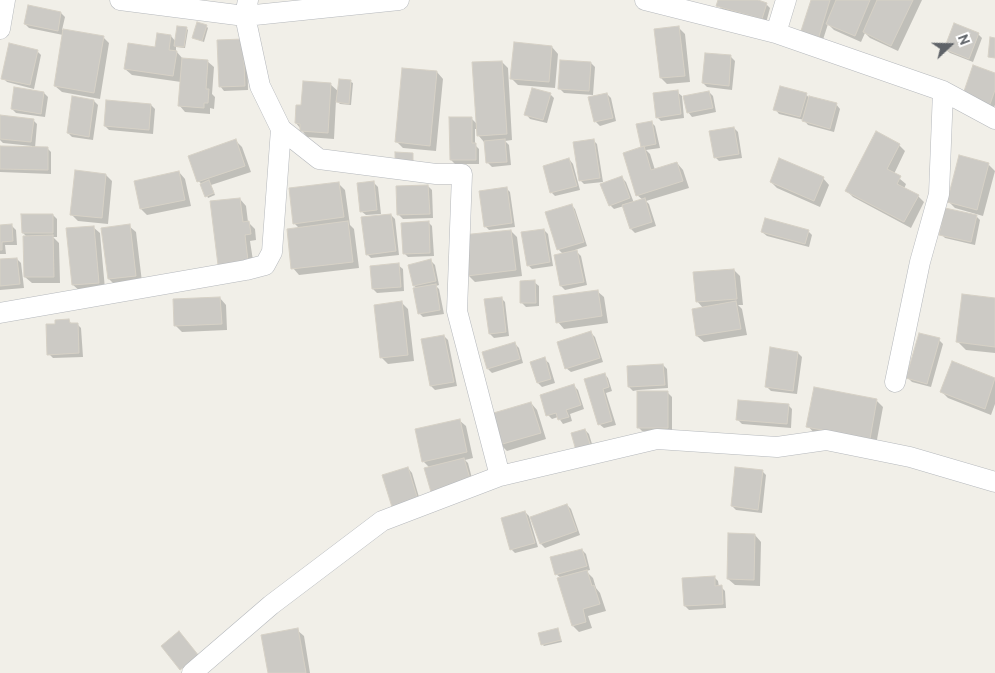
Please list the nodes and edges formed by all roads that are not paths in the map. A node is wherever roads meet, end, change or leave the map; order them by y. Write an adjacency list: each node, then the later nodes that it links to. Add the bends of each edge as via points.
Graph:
1 (5, 0): 7 (street)
2 (120, 0): 6 (street)
3 (399, 0): 6 (street)
4 (645, 0): 8 (street)
5 (786, 0): 8 (street)
6 (247, 8): 11 (street, via 260,86)
7 (0, 29)
8 (776, 33): 9 (street)
9 (943, 91): 10 (street); 13 (street, via 939,194 920,262)
10 (995, 119)
11 (281, 129): 12 (street, via 272,252 265,265); 14 (street, via 319,159 436,174 462,174 458,311)
12 (0, 313)
13 (895, 382)
14 (500, 476): 15 (street, via 657,439 777,447 826,440 910,457); 16 (street, via 382,521 271,604)
15 (995, 482)
16 (192, 673)

